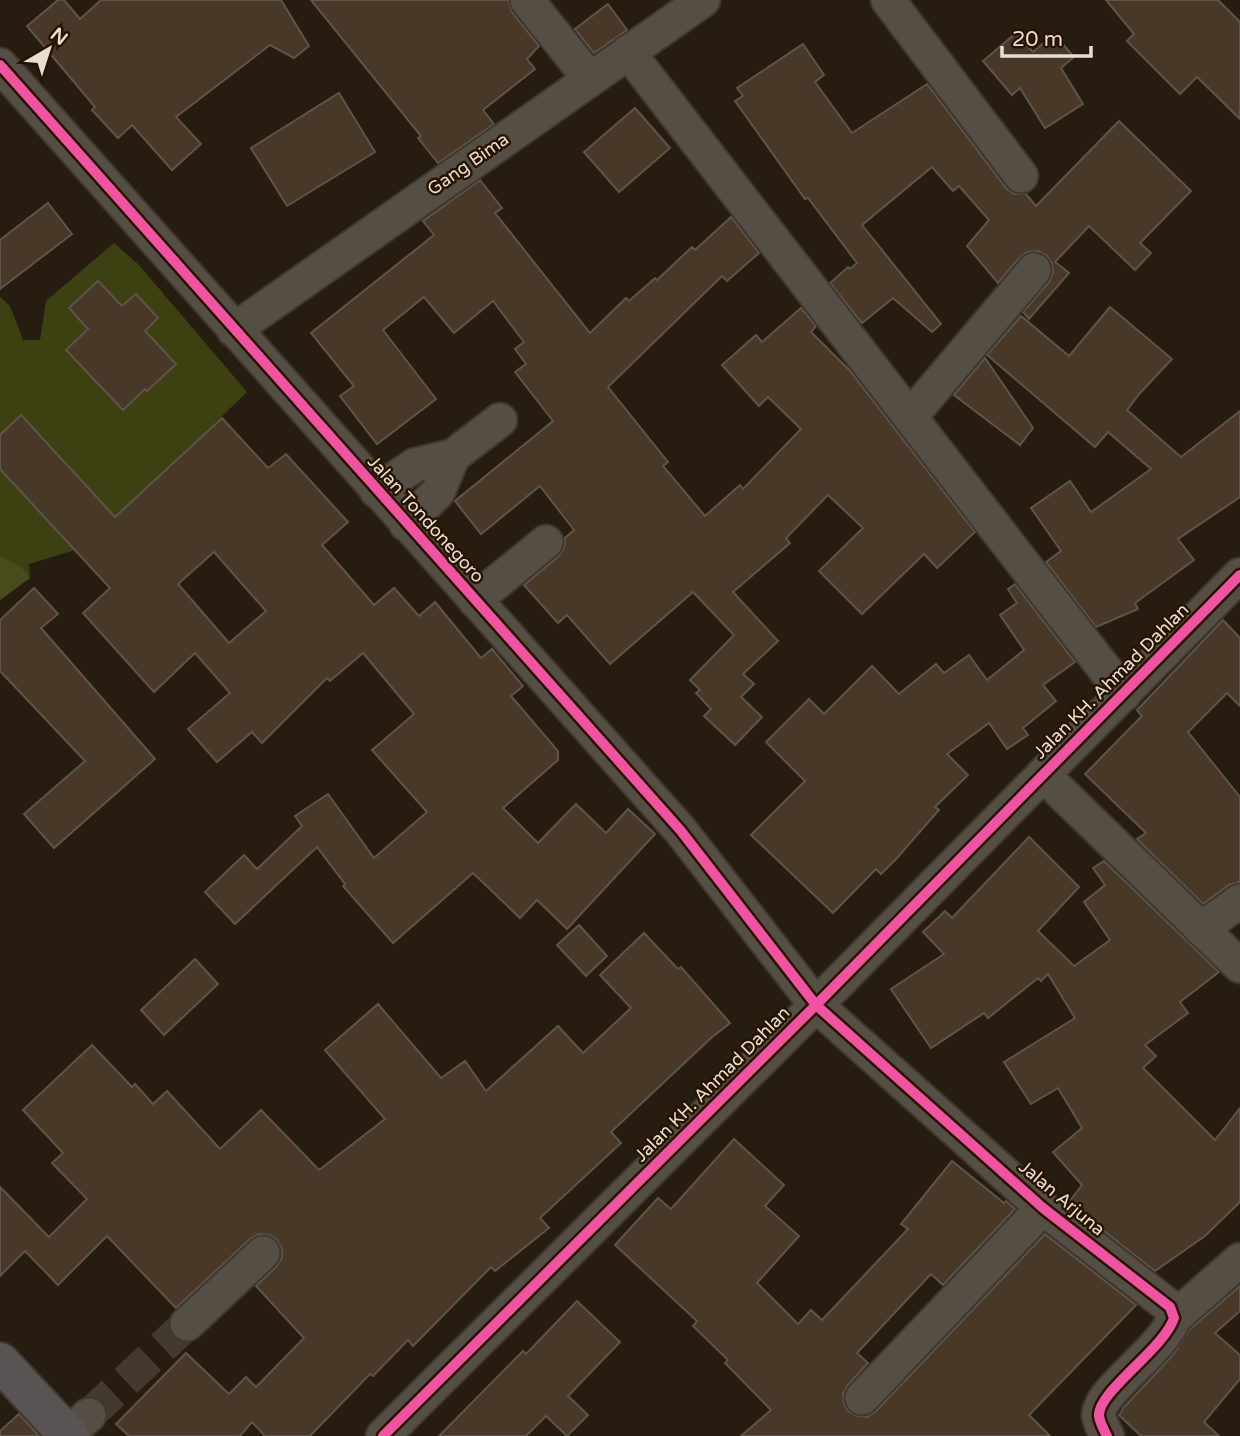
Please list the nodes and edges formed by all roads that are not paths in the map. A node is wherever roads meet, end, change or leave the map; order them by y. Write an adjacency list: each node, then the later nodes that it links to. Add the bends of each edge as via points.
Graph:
1 (527, 0): 6 (street)
2 (703, 0): 4 (street, Gang Bima)
3 (888, 0): 7 (street)
4 (628, 52): 6 (street, Gang Bima); 10 (street)
5 (1, 67): 9 (street, Jalan Tondonegoro)
6 (589, 78): 9 (street, Gang Bima)
7 (1021, 176)
8 (1034, 270): 10 (street)
9 (234, 330): 13 (street, Jalan Tondonegoro)
10 (910, 417): 18 (street)
11 (500, 421): 12 (street)
12 (453, 456): 13 (street, via 415,466); 14 (street, via 438,492)
13 (377, 491): 14 (street, Jalan Tondonegoro)
14 (406, 524): 17 (street, Jalan Tondonegoro)
15 (545, 542): 17 (street)
16 (1240, 575): 18 (street, Jalan KH. Ahmad Dahlan)
17 (475, 600): 23 (street, Jalan Tondonegoro, via 681,831)
18 (1124, 694): 19 (street, Jalan KH. Ahmad Dahlan)
19 (1043, 775): 21 (street); 23 (street, Jalan KH. Ahmad Dahlan)
20 (1240, 901): 21 (street)
21 (1201, 929): 22 (street)
22 (1240, 966)
23 (816, 1005): 24 (street, Jalan Arjuna); 32 (street, Jalan KH. Ahmad Dahlan)
24 (1043, 1208): 27 (street, Jalan Arjuna, via 1170,1307); 30 (street)
25 (262, 1253): 28 (street)
26 (1240, 1261): 27 (street)
27 (1174, 1318): 33 (street, via 1162,1340 1104,1399 1099,1415)
28 (187, 1324)
29 (0, 1362): 31 (main road)
30 (862, 1398)
31 (76, 1428)
32 (383, 1436)
33 (1107, 1436)

